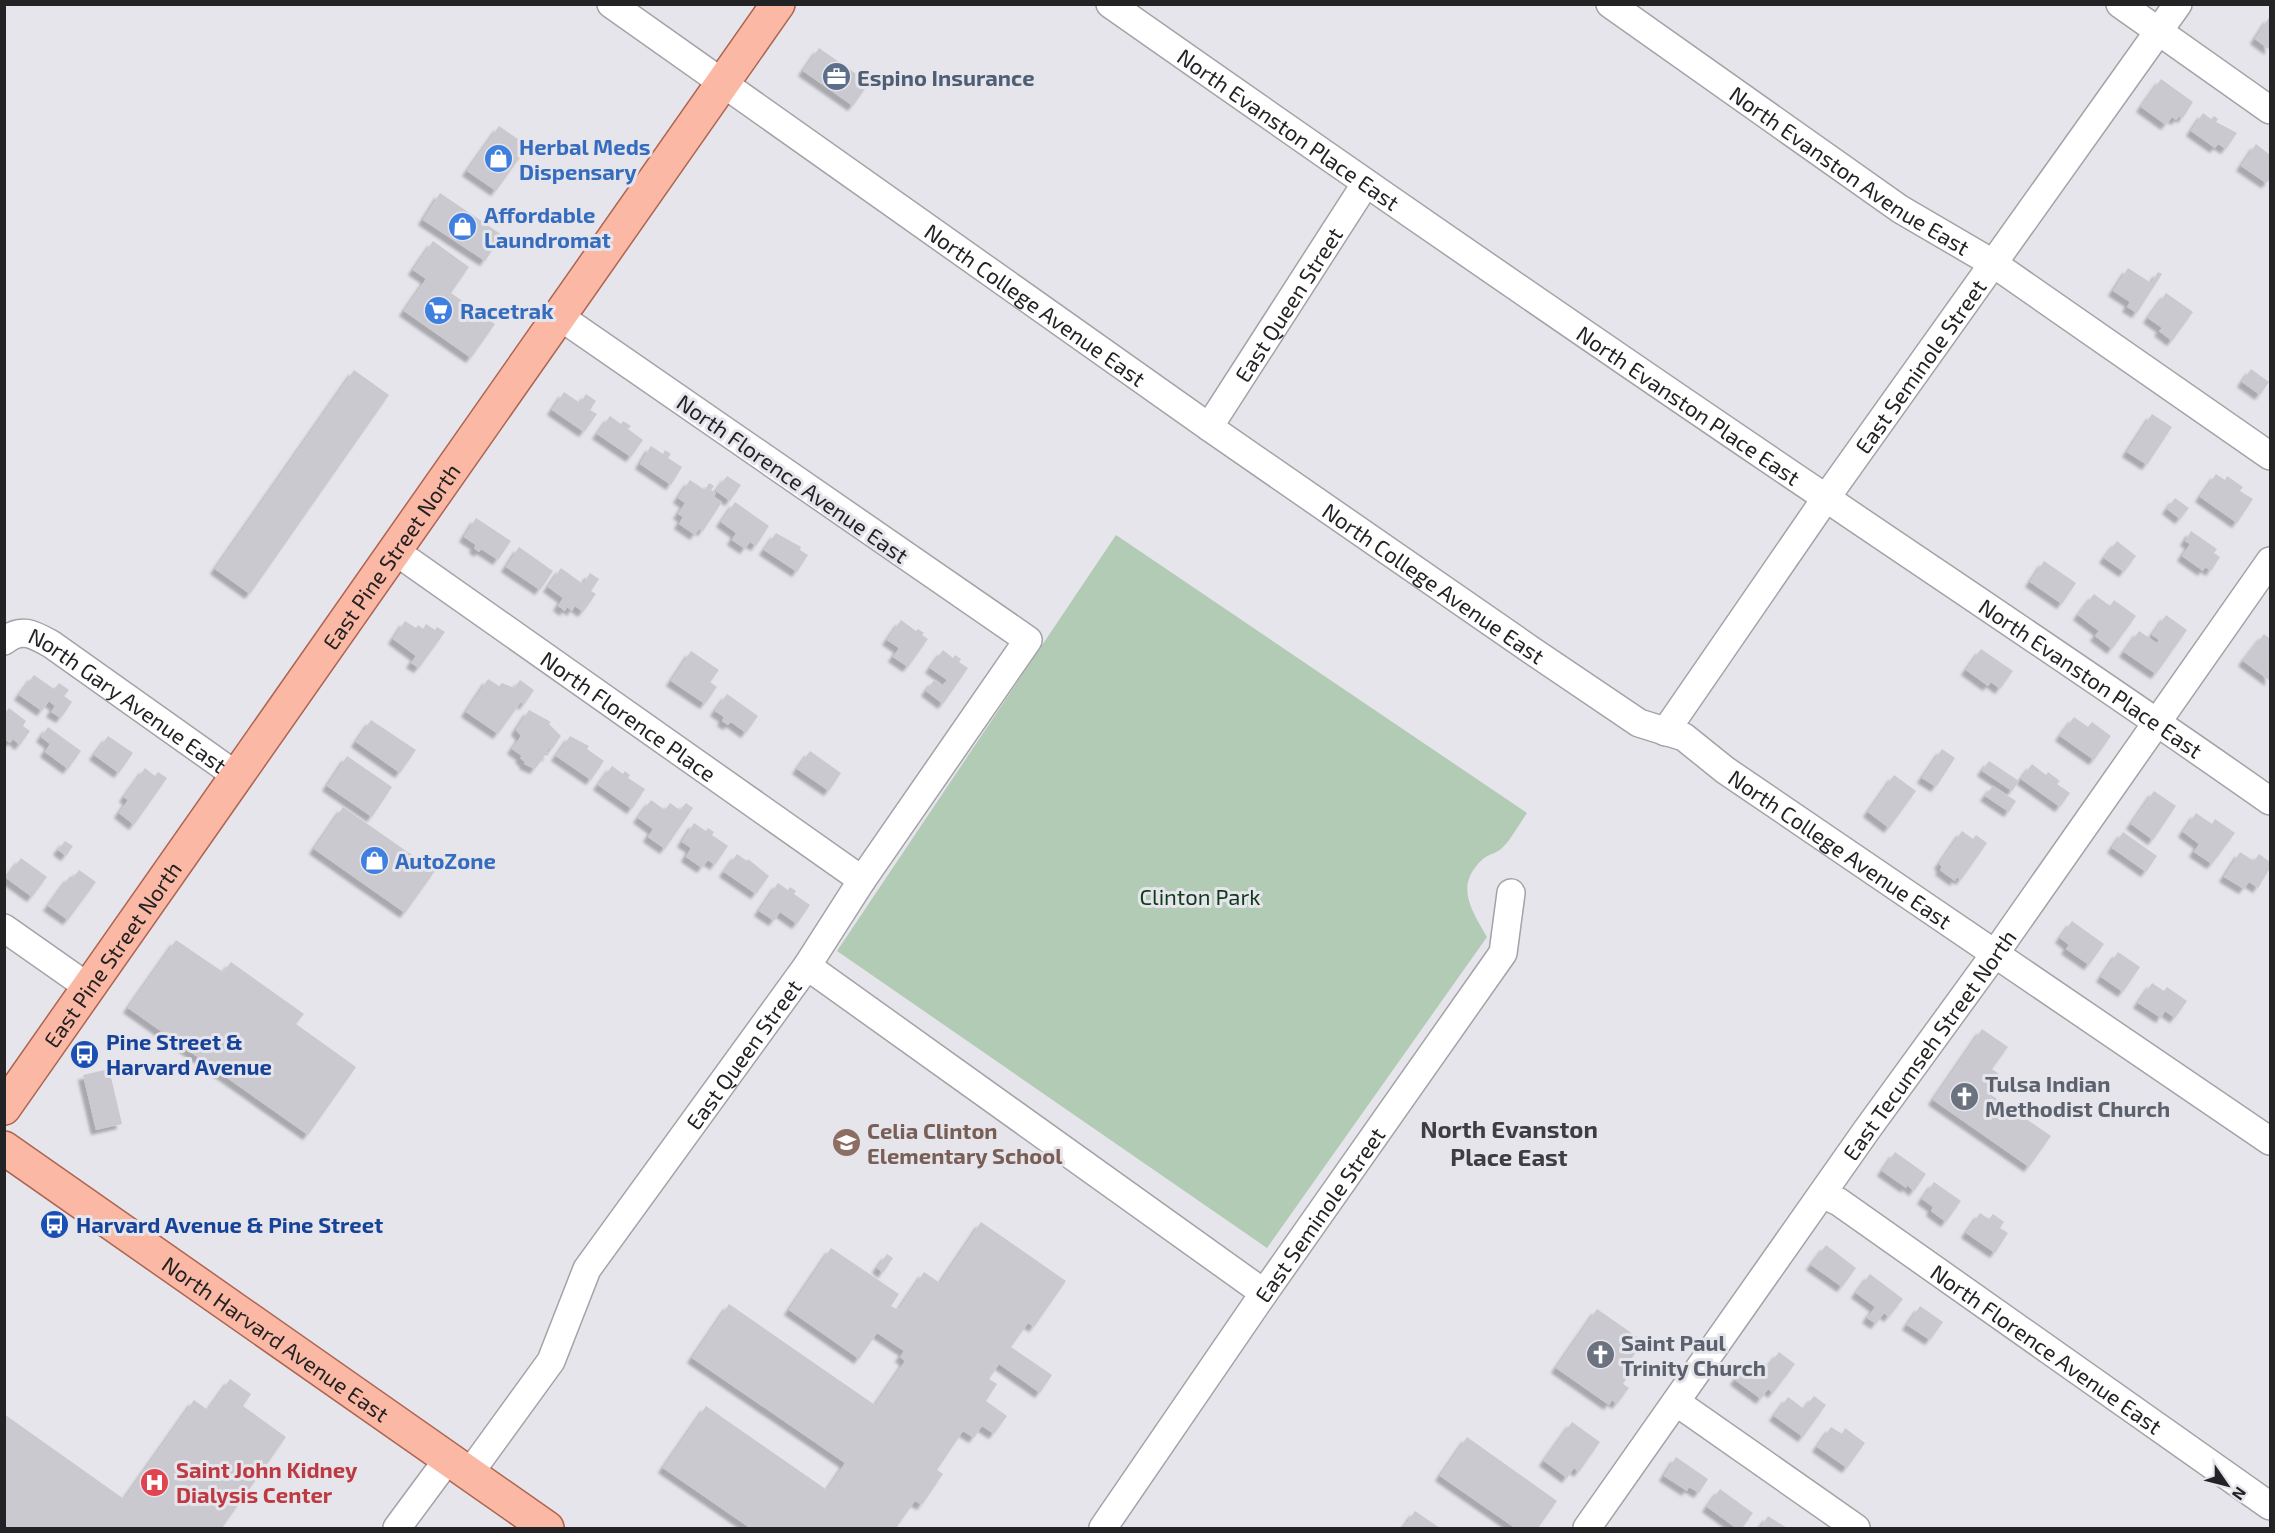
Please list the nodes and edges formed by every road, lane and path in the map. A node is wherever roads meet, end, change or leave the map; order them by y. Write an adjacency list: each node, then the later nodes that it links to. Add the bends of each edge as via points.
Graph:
1 (611, 4): 8 (street, North College Avenue East)
2 (778, 4): 8 (main road, East Pine Street North)
3 (1110, 4): 10 (street, North Evanston Place East)
4 (1610, 4): 11 (street, North Evanston Avenue East, via 1900,209)
5 (2120, 4): 7 (street)
6 (2178, 4): 7 (street, East Seminole Street)
7 (2159, 32): 9 (street); 11 (street, East Seminole Street)
8 (723, 83): 12 (main road, East Pine Street North); 13 (street, North College Avenue East)
9 (2271, 110)
10 (1366, 183): 13 (street, East Queen Street); 15 (street, North Evanston Place East)
11 (1994, 264): 14 (street, North Evanston Avenue East); 15 (street, East Seminole Street)
12 (559, 316): 16 (main road, East Pine Street North); 19 (street, North Florence Avenue East)
13 (1209, 427): 21 (street, North College Avenue East, via 1639,723)
14 (2271, 456)
15 (1826, 498): 20 (street, North Evanston Place East); 21 (street, East Seminole Street)
16 (395, 551): 22 (main road, East Pine Street North); 24 (street, North Florence Place)
17 (2271, 561): 20 (street, East Tecumseh Street North)
18 (10, 637): 22 (street, North Gary Avenue East, via 27,633 51,644)
19 (1028, 640): 24 (street, East Queen Street)
20 (2157, 721): 23 (street, North Evanston Place East); 27 (street, East Tecumseh Street North)
21 (1665, 732): 27 (street, North College Avenue East, via 1684,737 1725,770)
22 (237, 776): 29 (main road, East Pine Street North)
23 (2271, 801)
24 (862, 880): 28 (street, East Queen Street)
25 (1511, 893): 34 (street, East Seminole Street, via 1503,953)
26 (4, 928): 29 (street)
27 (1994, 955): 31 (street, North College Avenue East); 33 (street, East Tecumseh Street North)
28 (807, 966): 34 (street); 36 (street, East Queen Street, via 587,1269 551,1361)
29 (88, 987): 30 (main road, East Pine Street North)
30 (4, 1108)
31 (2271, 1141)
32 (4, 1148): 36 (main road, North Harvard Avenue East)
33 (1821, 1194): 35 (street, East Tecumseh Street North); 37 (street, North Florence Avenue East, via 1839,1202)
34 (1264, 1293): 40 (street, East Seminole Street)
35 (1676, 1402): 41 (street, East Tecumseh Street North); 42 (street)
36 (458, 1467): 38 (street, East Queen Street); 39 (main road, North Harvard Avenue East)
37 (2271, 1506)
38 (398, 1528)
39 (547, 1528)
40 (1103, 1528)
41 (1587, 1528)
42 (1856, 1528)

